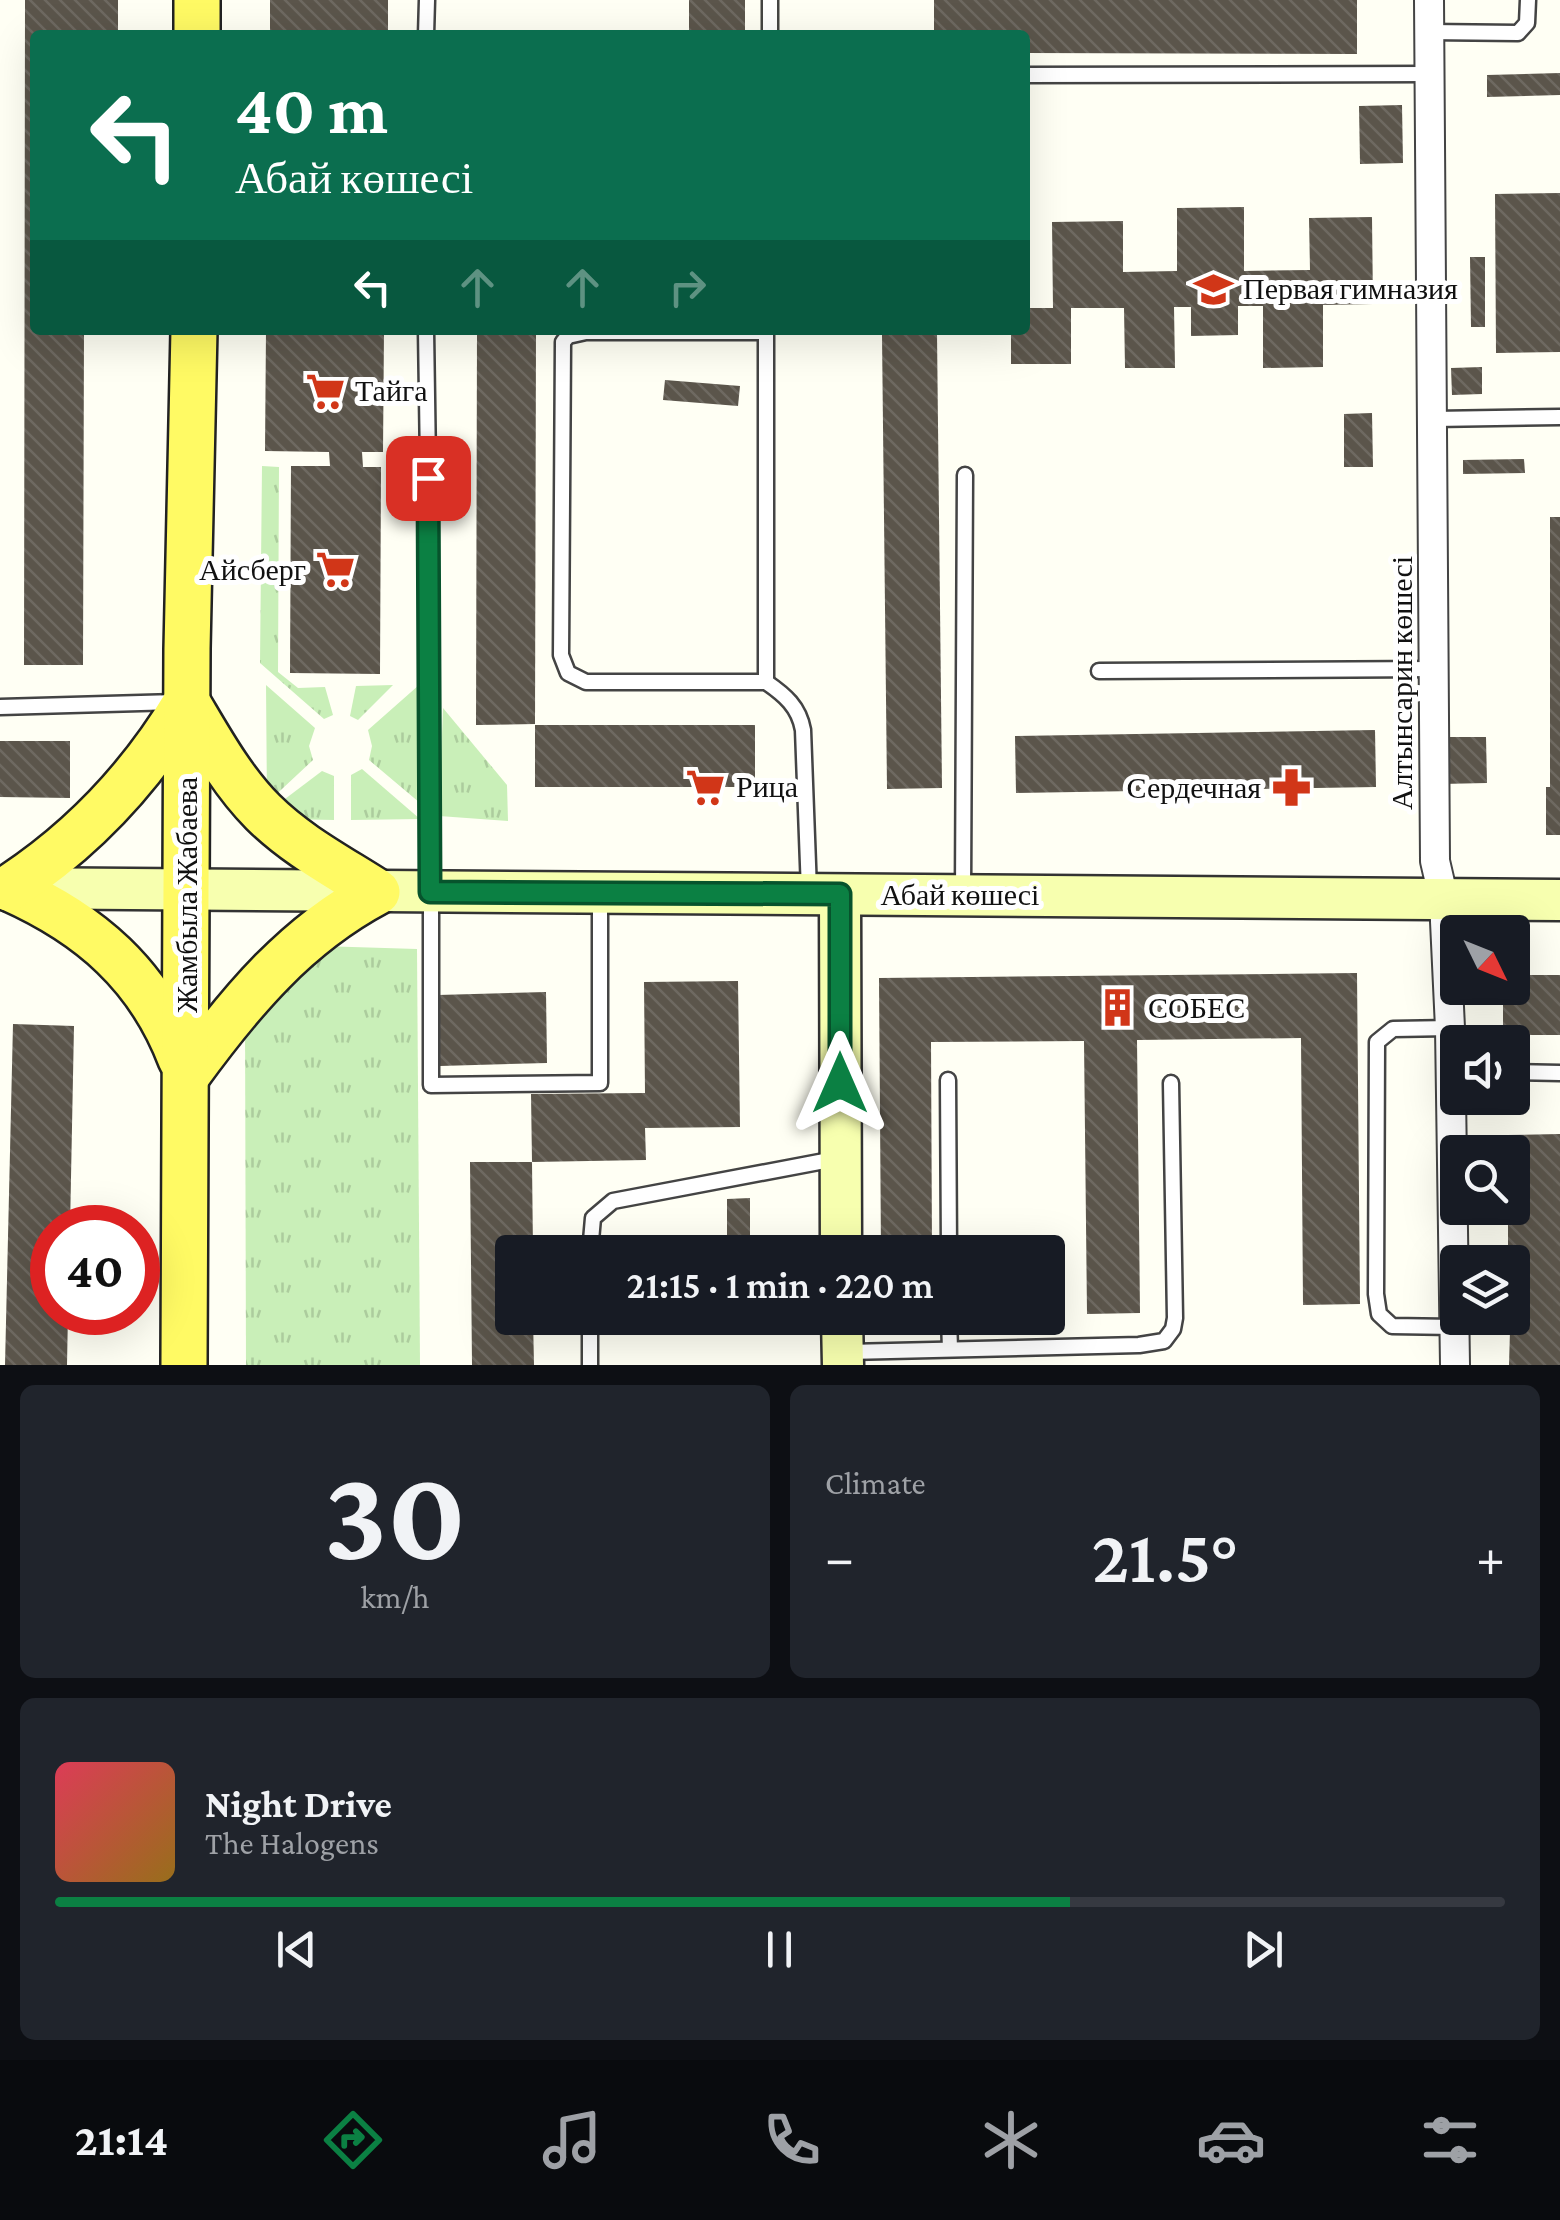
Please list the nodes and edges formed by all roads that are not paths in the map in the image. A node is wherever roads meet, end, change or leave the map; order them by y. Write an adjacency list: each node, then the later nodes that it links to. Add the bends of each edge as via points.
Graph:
1 (197, 0): 6 (main road)
2 (427, 0): 7 (lane)
3 (770, 0): 8 (lane)
4 (1429, 0): 9 (street, Алтынсарин көшесі)
5 (1528, 0): 9 (lane, via 1527,23 1518,33)
6 (197, 30)
7 (426, 30)
8 (770, 30)
9 (1429, 32): 10 (street, Алтынсарин көшесі)
10 (1428, 74): 11 (lane); 17 (street, Алтынсарин көшесі)
11 (1030, 76)
12 (194, 335): 22 (main road, Жамбыла Жабаева)
13 (426, 335): 28 (lane)
14 (574, 335): 21 (lane, via 563,342 561,355 562,664 586,682)
15 (766, 335): 21 (lane)
16 (1560, 417): 17 (lane)
17 (1434, 419): 19 (street, Алтынсарин көшесі)
18 (965, 475): 30 (lane)
19 (1434, 669): 20 (lane); 31 (street, Алтынсарин көшесі, via 1435,861)
20 (1099, 671)
21 (766, 682): 29 (lane, via 801,717 809,832)
22 (187, 701): 23 (lane); 24 (main road, via 108,810 45,864); 25 (main road, Жамбыла Жабаева); 27 (main road, via 262,811)
23 (0, 707)
24 (5, 888): 25 (street, Абай көшесі); 37 (main road, via 74,921 124,963 161,1012)
25 (186, 889): 27 (street, Абай көшесі); 37 (main road, Жамбыла Жабаева)
26 (600, 890): 28 (street, Абай көшесі); 28 (lane, via 600,1082 431,1085); 29 (street, Абай көшесі)
27 (378, 892): 28 (street, Абай көшесі); 37 (main road, via 342,911 270,972)
28 (430, 892)
29 (825, 894): 30 (street, Абай көшесі); 41 (street)
30 (964, 894): 31 (street, Абай көшесі)
31 (1444, 900): 32 (street, Абай көшесі); 33 (street, Алтынсарин көшесі)
32 (1560, 900)
33 (1450, 1025)
34 (1440, 1028): 46 (lane, via 1393,1029 1377,1042 1376,1294 1379,1314 1392,1326)
35 (1530, 1072): 36 (lane)
36 (1560, 1072)
37 (188, 1074): 52 (main road, Жамбыла Жабаева)
38 (948, 1080): 44 (lane)
39 (1171, 1083): 51 (lane, via 1170,1334 1154,1344)
40 (1454, 1115): 45 (street, Алтынсарин көшесі)
41 (840, 1158): 42 (lane, via 613,1200 593,1218); 43 (street)
42 (592, 1235)
43 (841, 1235)
44 (949, 1235)
45 (1454, 1245)
46 (1440, 1327)
47 (590, 1335): 53 (lane)
48 (950, 1335): 51 (lane)
49 (1454, 1335): 54 (street, Алтынсарин көшесі)
50 (842, 1345): 51 (lane)
51 (950, 1349)
52 (184, 1365)
53 (590, 1365)
54 (1455, 1365)

